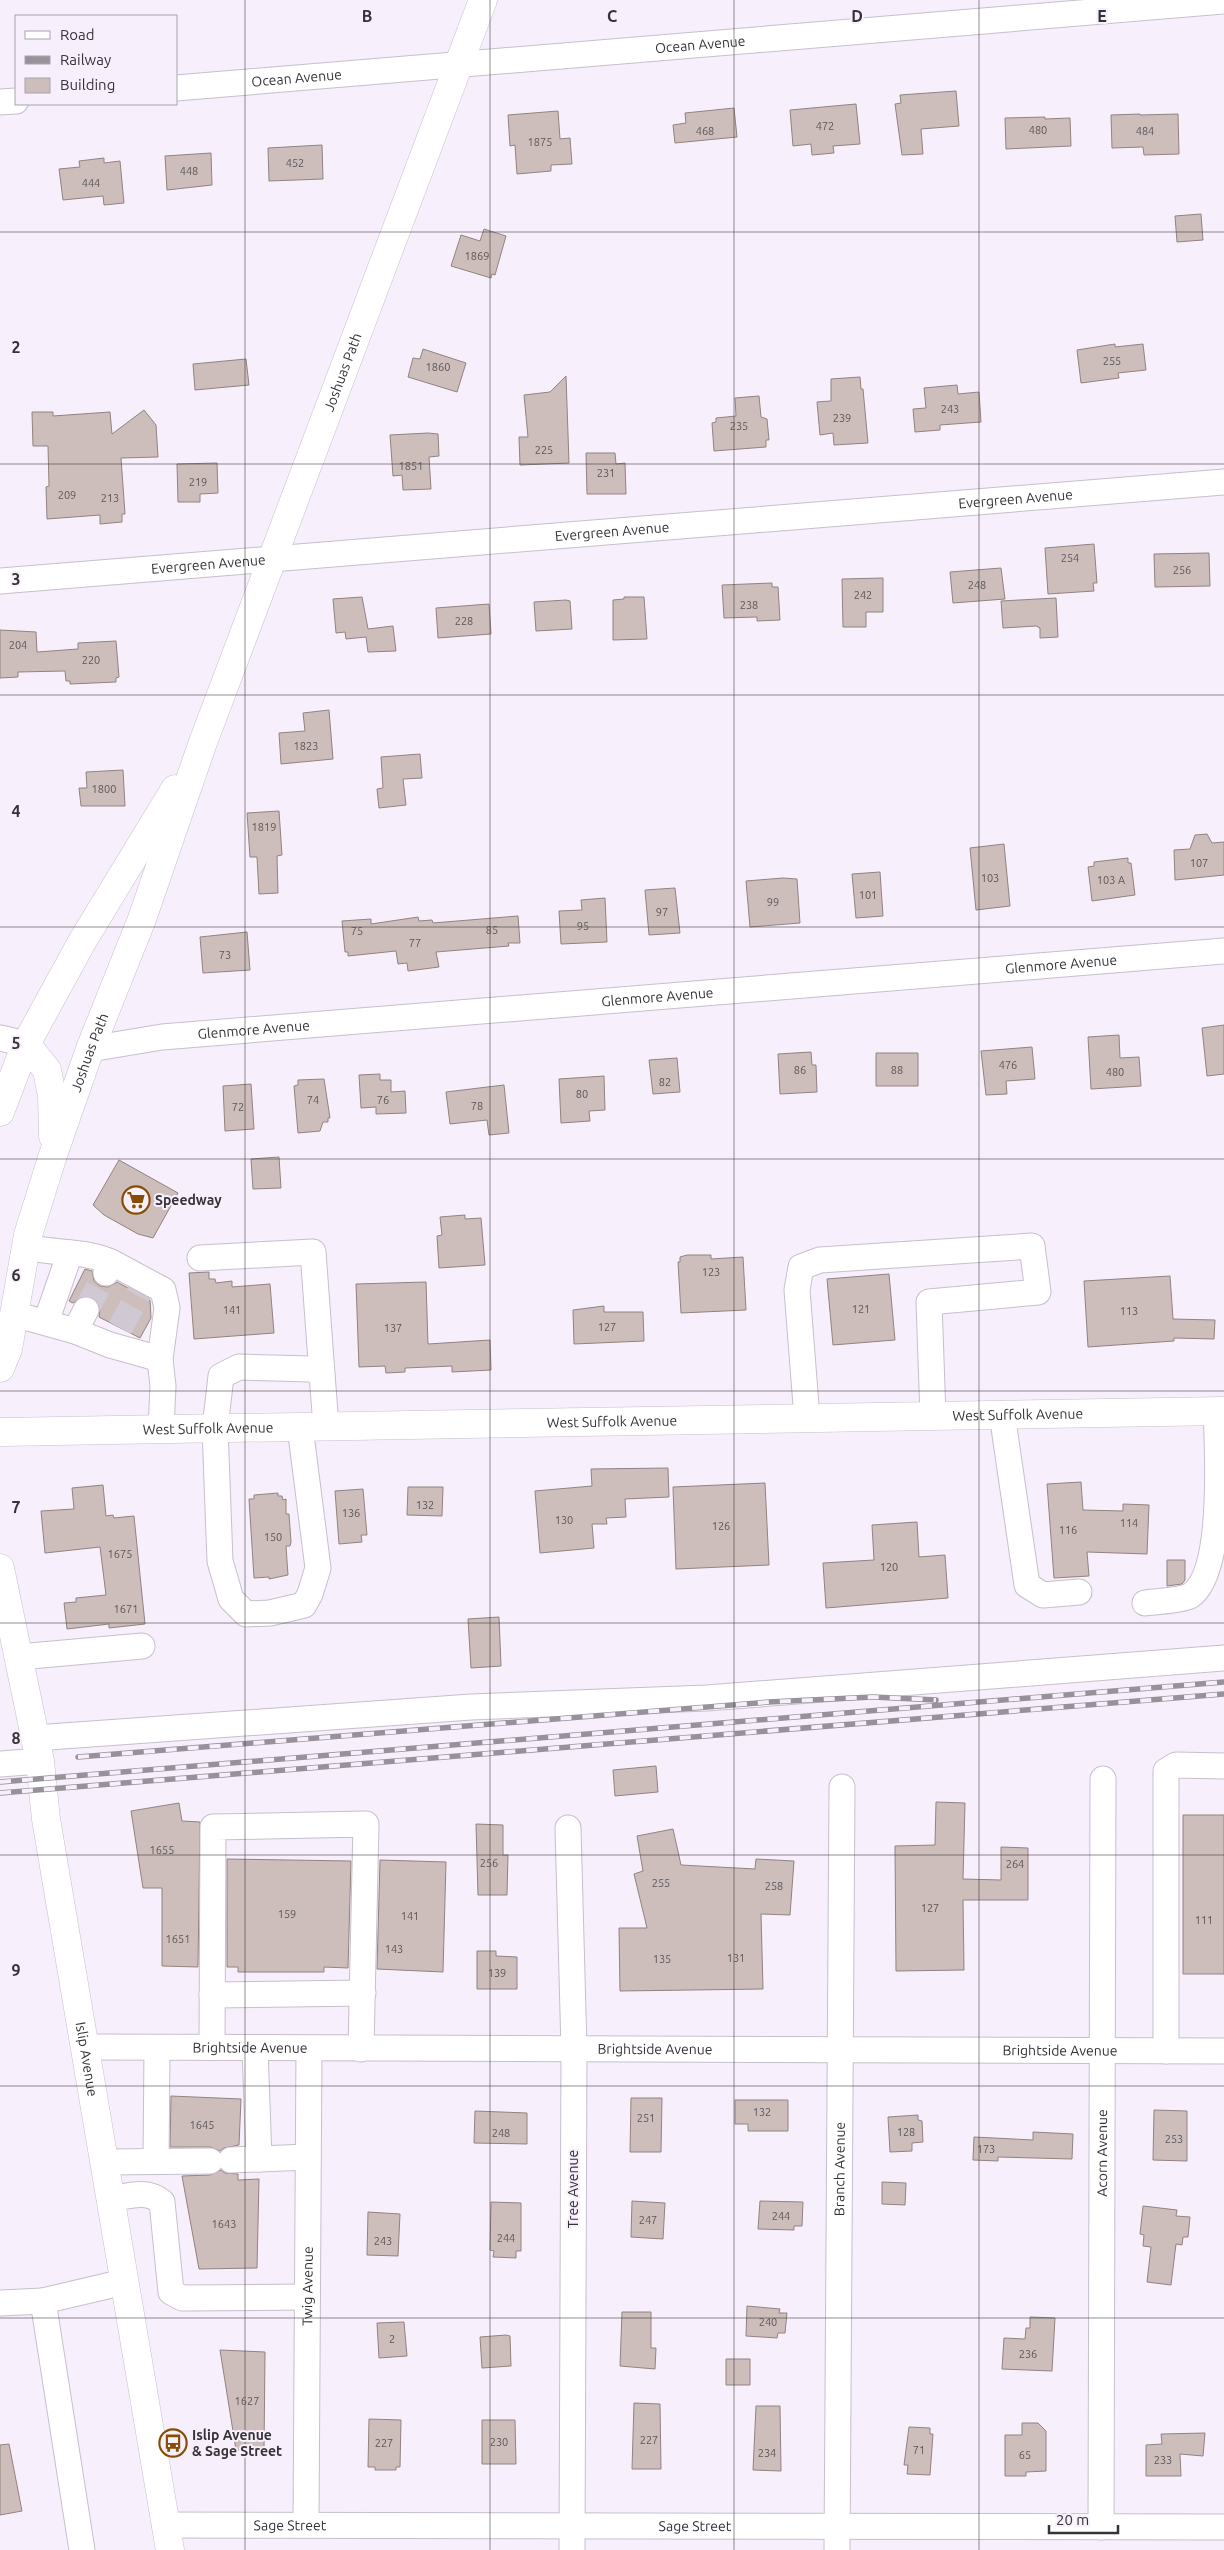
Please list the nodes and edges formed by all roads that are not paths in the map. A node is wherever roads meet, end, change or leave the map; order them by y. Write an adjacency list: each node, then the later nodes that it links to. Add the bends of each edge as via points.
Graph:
1 (483, 0): 3 (main road, Joshuas Path)
2 (1224, 1): 3 (street, Ocean Avenue)
3 (458, 65): 4 (street, Ocean Avenue); 8 (main road, Joshuas Path)
4 (178, 88)
5 (15, 101): 6 (street)
6 (0, 102)
7 (1224, 482): 8 (street, Evergreen Avenue)
8 (272, 561): 9 (street, Evergreen Avenue); 10 (main road, Joshuas Path)
9 (0, 581)
10 (202, 745): 12 (main road, Joshuas Path, via 83,940); 13 (main road, Joshuas Path, via 142,919)
11 (1224, 951): 13 (street, Glenmore Avenue, via 162,1037)
12 (13, 1041): 14 (main road, Joshuas Path); 15 (main road, via 47,1070 52,1096)
13 (90, 1049): 15 (main road, Joshuas Path)
14 (0, 1112)
15 (53, 1155): 16 (main road, Joshuas Path)
16 (26, 1248): 17 (street); 19 (main road, Joshuas Path)
17 (70, 1253): 20 (street); 21 (street, via 91,1254 108,1268 143,1286 163,1290 167,1308)
18 (200, 1258): 23 (street, via 313,1252)
19 (14, 1314): 20 (street); 22 (main road, Joshuas Path, via 8,1350)
20 (46, 1322): 21 (street, via 80,1321)
21 (160, 1358): 30 (street, via 163,1386)
22 (0, 1368)
23 (322, 1374): 28 (street); 29 (street, via 311,1368 239,1367 221,1376)
24 (1220, 1411): 25 (main road, West Suffolk Avenue); 34 (street, via 1221,1540 1213,1568 1202,1587 1190,1596)
25 (1002, 1414): 26 (main road, West Suffolk Avenue); 33 (street, via 1027,1585 1043,1595)
26 (934, 1416): 27 (main road, West Suffolk Avenue); 27 (street, via 929,1302 1038,1292 1032,1246 820,1260 801,1268 797,1290)
27 (806, 1418): 28 (main road, West Suffolk Avenue)
28 (313, 1426): 29 (main road, West Suffolk Avenue); 29 (street, via 308,1493 318,1568 310,1594 304,1605 270,1613 246,1614 231,1600 220,1561)
29 (215, 1428): 30 (main road, West Suffolk Avenue)
30 (161, 1429): 31 (main road, West Suffolk Avenue)
31 (0, 1432)
32 (0, 1568): 36 (main road, Islip Avenue)
33 (1079, 1592)
34 (1145, 1603)
35 (142, 1646): 36 (street)
36 (19, 1657): 38 (main road, Islip Avenue)
37 (1224, 1658): 38 (street, via 707,1698 471,1707)
38 (38, 1749): 39 (street); 46 (main road, Islip Avenue, via 46,1819)
39 (0, 1764)
40 (1224, 1766): 55 (street, via 1176,1764 1166,1771)
41 (1103, 1779): 54 (street, Acorn Avenue)
42 (842, 1787): 49 (street, Branch Avenue)
43 (568, 1828): 53 (street, Tree Avenue)
44 (363, 1992): 45 (street); 45 (street, via 366,1824 213,1827); 52 (street)
45 (212, 1995): 47 (street)
46 (85, 2047): 48 (street, Brightside Avenue); 59 (main road, Islip Avenue)
47 (212, 2047): 48 (street, Brightside Avenue); 50 (street, Brightside Avenue)
48 (157, 2048): 60 (street)
49 (839, 2048): 53 (street, Brightside Avenue); 54 (street, Brightside Avenue); 68 (street, Branch Avenue)
50 (255, 2049): 51 (street, Brightside Avenue); 58 (street)
51 (309, 2049): 52 (street, Brightside Avenue); 57 (street, Twig Avenue)
52 (361, 2049): 53 (street, Brightside Avenue)
53 (574, 2049): 67 (street, Tree Avenue)
54 (1102, 2051): 55 (street, Brightside Avenue); 69 (street, Acorn Avenue)
55 (1166, 2051): 56 (street, Brightside Avenue)
56 (1224, 2051)
57 (308, 2157): 58 (street); 63 (street, Twig Avenue)
58 (259, 2159): 60 (street)
59 (106, 2162): 60 (street); 61 (main road, Islip Avenue)
60 (156, 2162)
61 (110, 2198): 62 (main road, Islip Avenue); 63 (street, via 146,2194 162,2202 171,2292 182,2298)
62 (124, 2282): 64 (street); 71 (main road, Islip Avenue)
63 (307, 2297): 66 (street, Twig Avenue)
64 (42, 2301): 65 (street); 72 (street)
65 (0, 2303)
66 (306, 2524): 67 (street, Sage Street); 71 (street, Sage Street)
67 (572, 2525): 68 (street, Sage Street); 73 (street, Tree Avenue)
68 (837, 2525): 69 (street, Sage Street); 74 (street, Branch Avenue)
69 (1101, 2527): 70 (street, Sage Street)
70 (1224, 2527)
71 (167, 2537)
72 (82, 2550)
73 (572, 2550)
74 (837, 2550)

